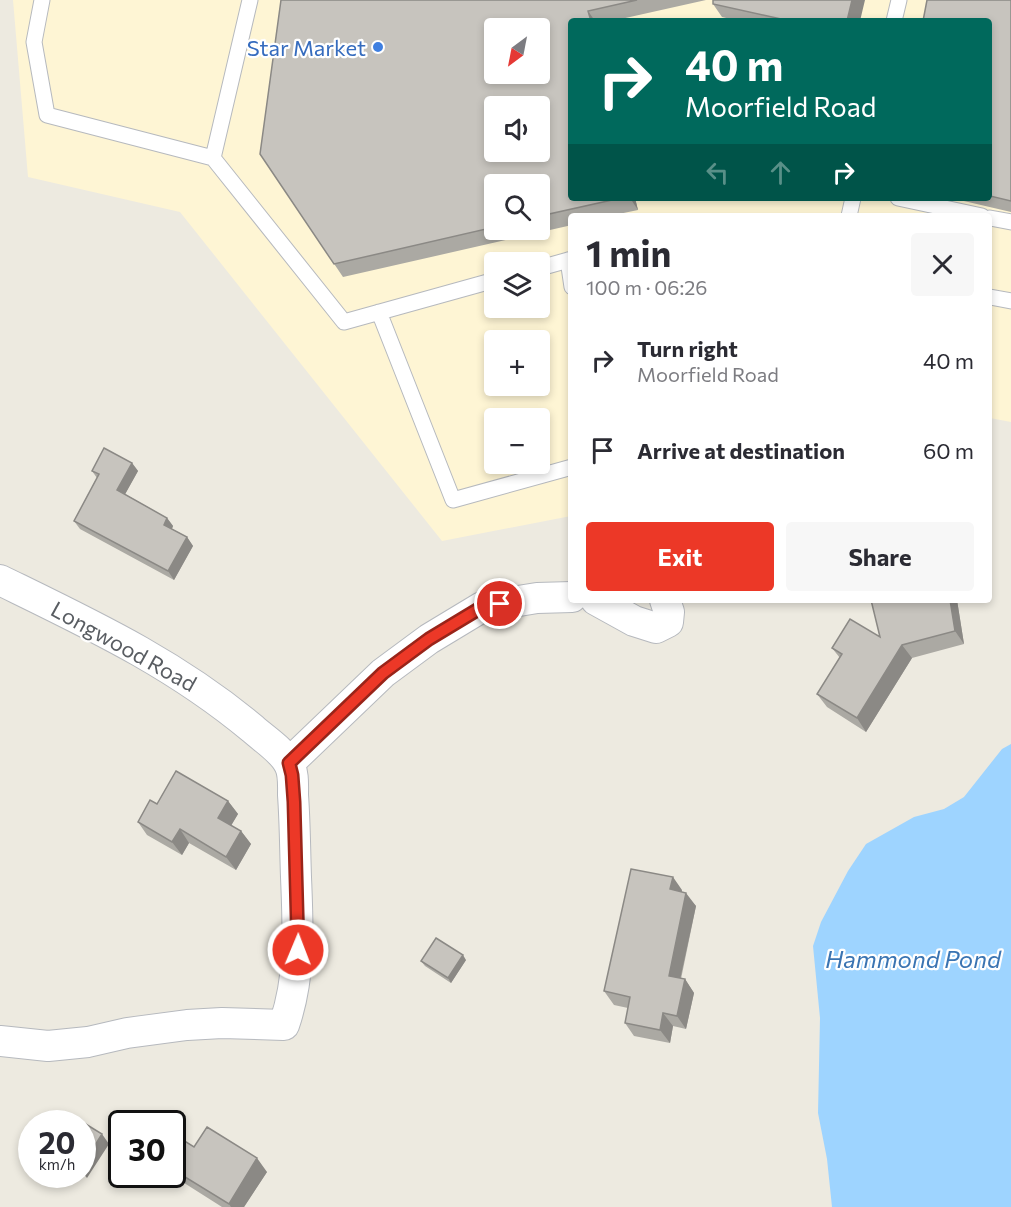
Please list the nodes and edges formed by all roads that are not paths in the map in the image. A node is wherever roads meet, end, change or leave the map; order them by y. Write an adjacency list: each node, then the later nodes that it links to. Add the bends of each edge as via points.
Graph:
1 (42, 0): 5 (lane, via 34,42 47,115)
2 (250, 0): 5 (lane)
3 (899, 0): 4 (lane)
4 (895, 18)
5 (213, 158): 15 (lane, via 344,322)
6 (912, 201): 7 (lane)
7 (968, 213)
8 (992, 218): 9 (lane)
9 (1011, 222)
10 (568, 261): 11 (lane)
11 (550, 265)
12 (484, 283): 15 (lane)
13 (992, 297): 14 (lane)
14 (1011, 301)
15 (379, 312): 16 (lane, via 453,500)
16 (568, 468)
17 (0, 580): 21 (street, Longwood Road, via 175,670 212,696)
18 (568, 597): 21 (street, via 482,607 383,673)
19 (600, 603): 20 (street, via 657,628 668,621)
20 (666, 603)
21 (289, 763): 22 (street, via 299,937 293,991 284,1025 187,1025 48,1046)
22 (0, 1041)

